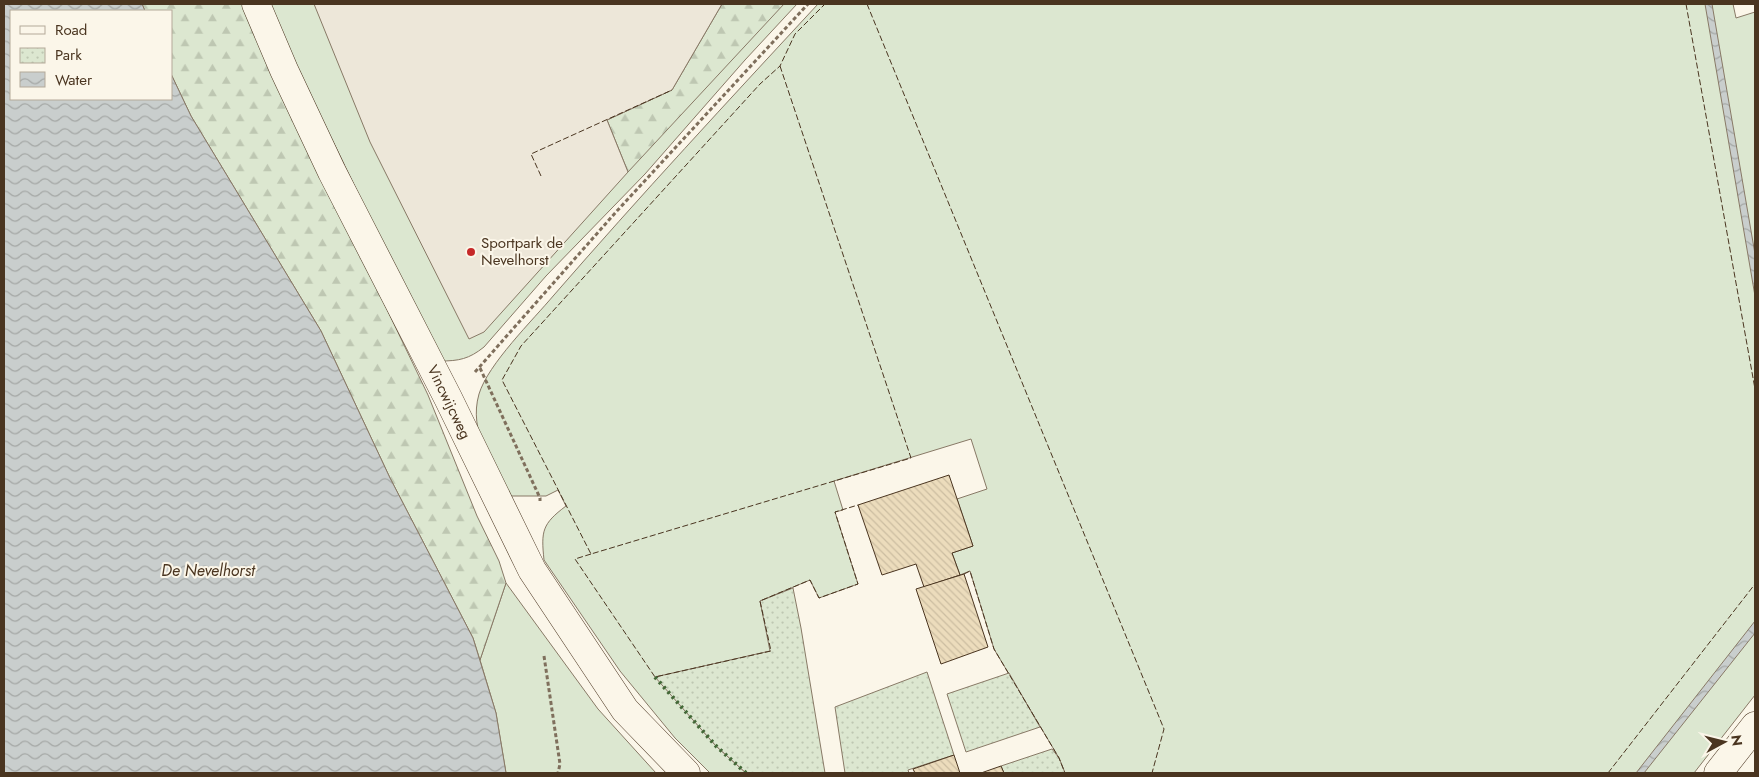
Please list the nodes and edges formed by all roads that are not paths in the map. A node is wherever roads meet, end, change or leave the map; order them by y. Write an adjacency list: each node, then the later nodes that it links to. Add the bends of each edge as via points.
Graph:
1 (256, 4): 3 (street, Vincwijcweg, via 332,172 532,570 625,710)
2 (1755, 726): 4 (street)
3 (686, 773)
4 (1718, 773)

